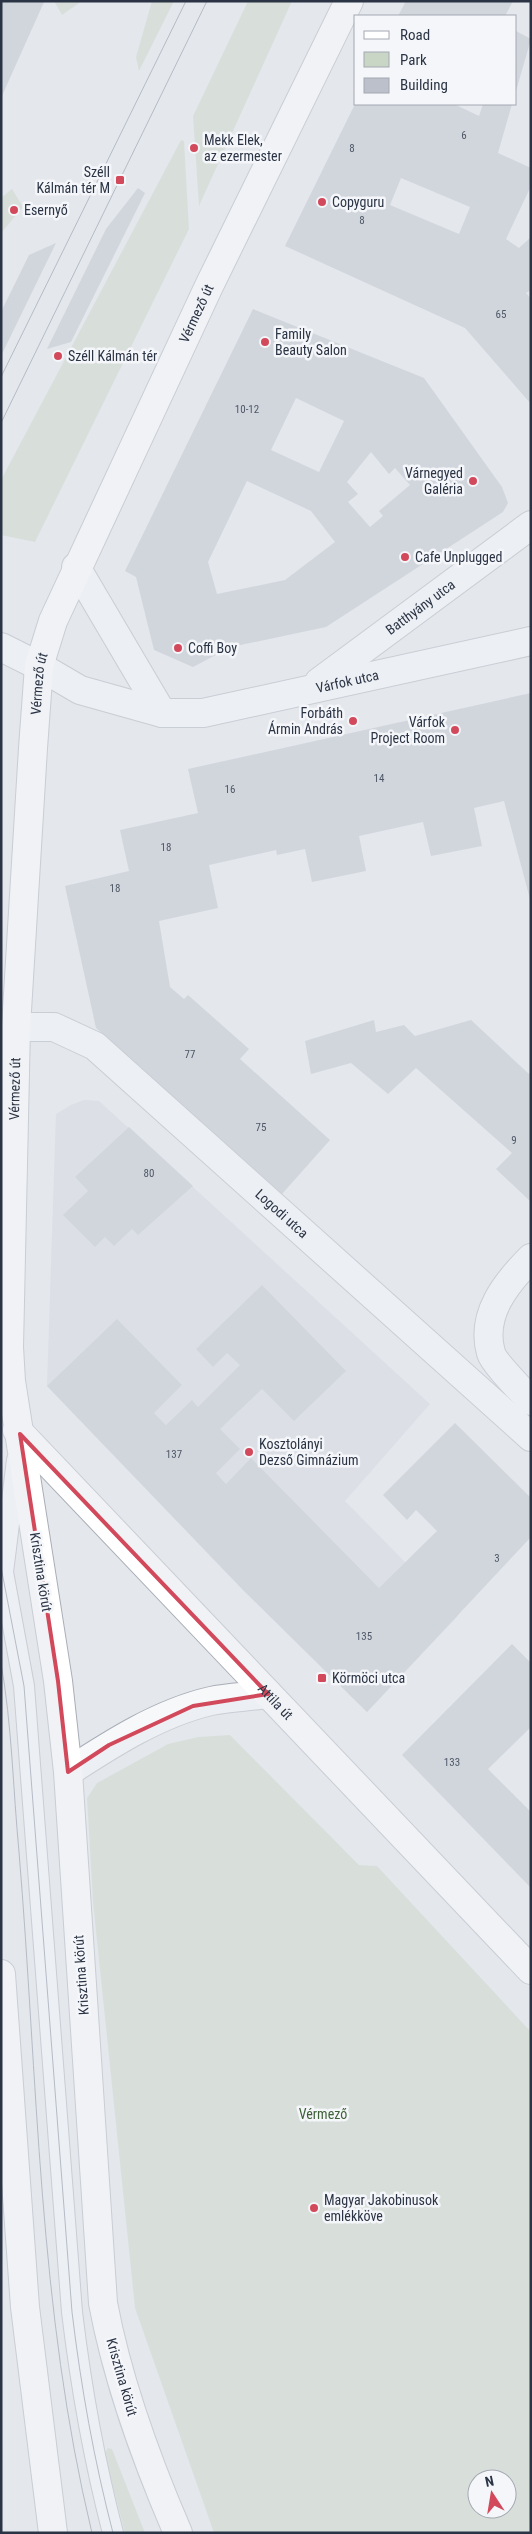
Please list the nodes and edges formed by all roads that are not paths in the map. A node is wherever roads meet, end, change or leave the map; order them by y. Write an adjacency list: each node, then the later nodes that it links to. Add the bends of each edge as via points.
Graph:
1 (349, 1): 3 (main road, Vérmező út)
2 (531, 525): 7 (street, Batthyány utca)
3 (76, 567): 6 (main road, Vérmező út, via 53,621); 8 (street)
4 (531, 640): 7 (street, Várfok utca)
5 (1, 647): 6 (street, Várfok utca)
6 (39, 666): 8 (street, Várfok utca, via 80,690); 9 (main road, Vérmező út)
7 (309, 688): 8 (street, Várfok utca, via 203,713)
8 (162, 713)
9 (16, 1027): 12 (main road, Vérmező út, via 9,1347); 13 (street, Logodi utca, via 54,1027 95,1046)
10 (531, 1258): 11 (street, via 498,1296 490,1329 492,1355)
11 (531, 1402)
12 (11, 1424): 14 (main road, Attila út); 15 (main road, Krisztina körút, via 58,1681); 20 (lane, via 3,1572 24,1686 72,2312 91,2438)
13 (531, 1437)
14 (268, 1694): 15 (street, via 193,1706 109,1746); 16 (main road, Attila út)
15 (68, 1772): 21 (main road, Krisztina körút, via 103,2303 126,2398)
16 (531, 1970)
17 (1, 1974): 18 (main road)
18 (9, 2199): 19 (main road)
19 (53, 2533)
20 (113, 2533)
21 (178, 2533)

